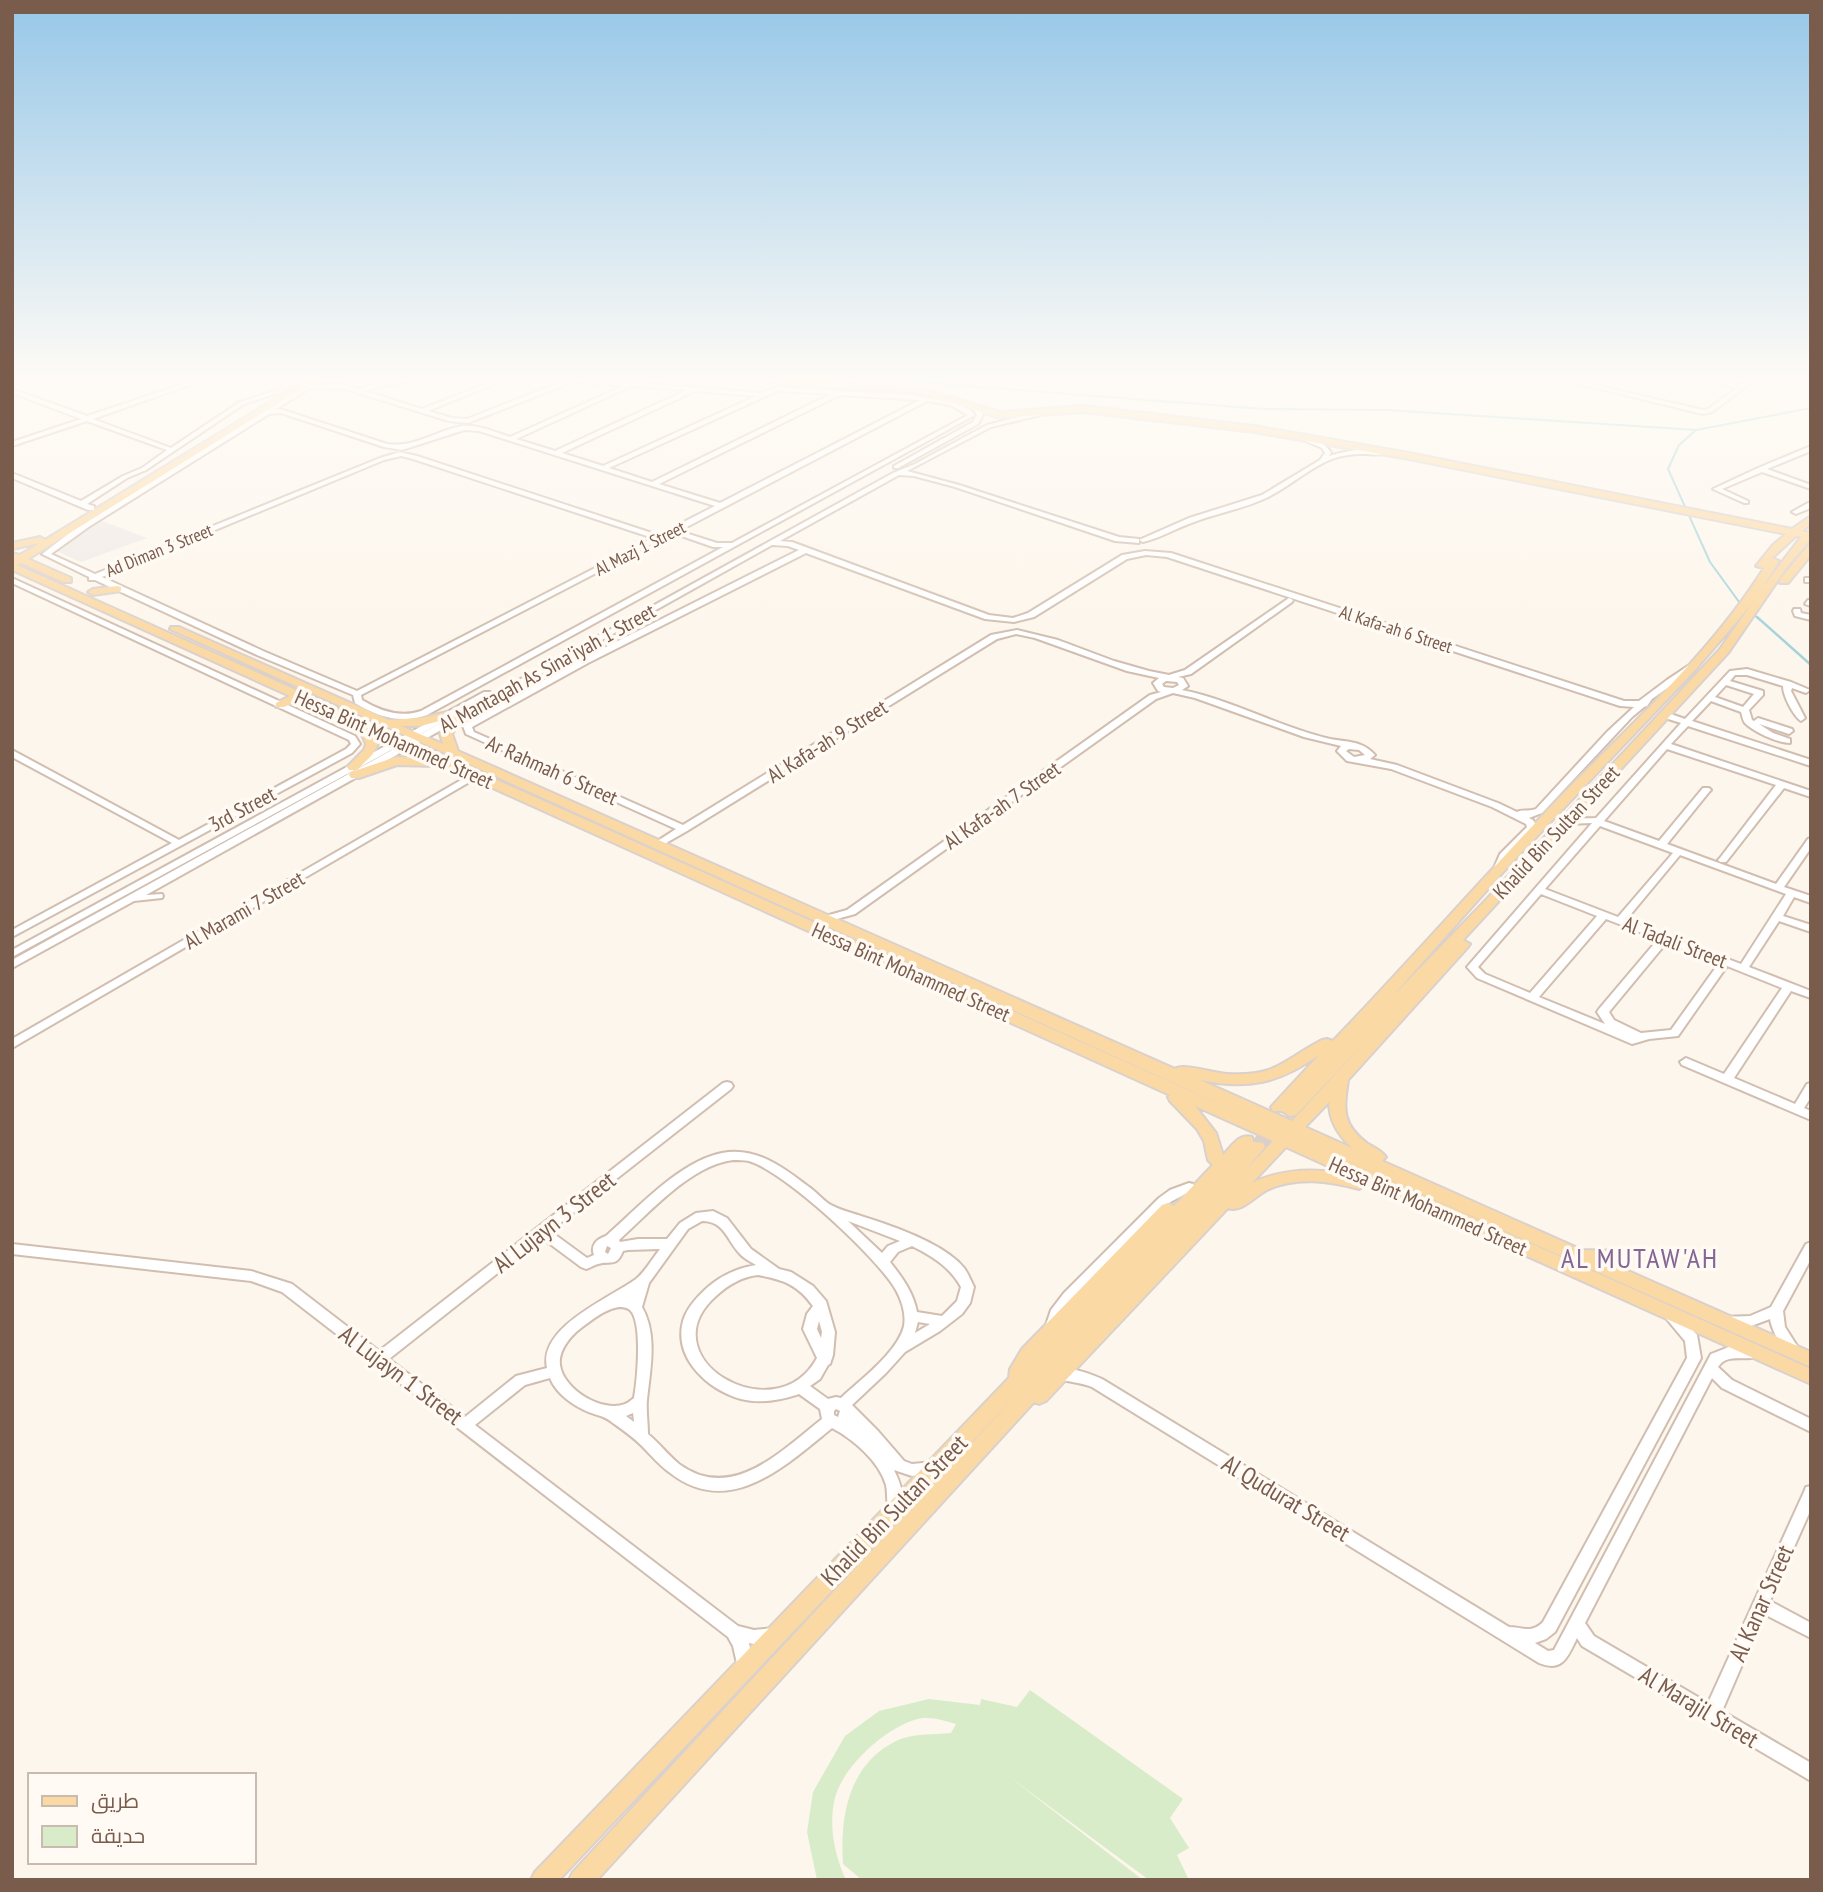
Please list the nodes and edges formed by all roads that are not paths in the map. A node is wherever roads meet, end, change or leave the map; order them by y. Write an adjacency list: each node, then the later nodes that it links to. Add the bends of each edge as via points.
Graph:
1 (150, 465): 28 (main road)
2 (150, 465): 28 (street)
3 (174, 465): 33 (main road)
4 (180, 465): 32 (street)
5 (364, 465): 53 (street, Ad Diman 3 Street)
6 (443, 465): 38 (street)
7 (595, 465): 18 (street)
8 (610, 465): 18 (street)
9 (691, 465): 22 (street)
10 (800, 465): 29 (street, Al Mazj 1 Street)
11 (895, 465): 36 (street)
12 (898, 465): 24 (street, Al Mantaqah As Sina'iyah 1 Street)
13 (920, 465): 20 (street, Al Mantaqah As Sina'iyah 1 Street)
14 (1313, 465): 37 (street, via 1265,496)
15 (1459, 465): 25 (main road)
16 (1477, 465): 25 (main road)
17 (1769, 465): 19 (street)
18 (604, 468): 22 (street)
19 (1760, 469): 23 (street); 26 (street, via 1716,489)
20 (910, 471): 24 (street, Al Mantaqah As Sina'iyah 1 Street); 39 (street)
21 (12, 475): 28 (street)
22 (653, 484): 29 (street)
23 (1811, 487)
24 (857, 492): 36 (street, Al Mantaqah As Sina'iyah 1 Street); 36 (street, Al Mantaqah As Sina'iyah 1 Street)
25 (1655, 502): 31 (main road)
26 (1746, 502)
27 (1811, 505): 30 (street)
28 (86, 506): 41 (main road)
29 (722, 506): 34 (street, Al Mazj 1 Street)
30 (1796, 512)
31 (1716, 514): 35 (main road); 35 (main road, via 1791,522); 50 (main road, via 1780,535)
32 (87, 524): 33 (main road); 53 (street, via 46,554)
33 (70, 529): 41 (main road)
34 (673, 531): 38 (street, Al Mazj 1 Street); 43 (street)
35 (1806, 531): 50 (main road); 52 (main road); 57 (main road, Khalid Bin Sultan Street)
36 (781, 532): 43 (street); 44 (street); 56 (street, Al Mantaqah As Sina'iyah 1 Street, via 694,580); 71 (street, Al Mantaqah As Sina'iyah 1 Street, via 769,544)
37 (1159, 536): 40 (street); 42 (street)
38 (659, 538): 91 (street, Al Mazj 1 Street)
39 (1118, 539): 40 (street); 45 (street)
40 (1140, 540): 42 (street, Al Kafa-ah 6 Street); 45 (street)
41 (40, 544): 49 (main road); 49 (main road); 51 (main road, via 34,558)
42 (1157, 546): 46 (street); 48 (street, Al Kafa-ah 6 Street)
43 (720, 548): 56 (street)
44 (805, 550): 63 (street); 133 (street, Ar Rahmah 6 Street, via 467,726 470,734)
45 (1127, 551): 46 (street); 62 (street)
46 (1147, 553): 48 (street, Al Kafa-ah 6 Street)
47 (1811, 554): 52 (main road)
48 (1168, 555): 96 (street, Al Kafa-ah 6 Street)
49 (14, 559): 51 (main road, Hessa Bint Mohammed Street); 55 (main road, via 52,578); 93 (main road, Hessa Bint Mohammed Street)
50 (1765, 560): 57 (main road)
51 (44, 569): 55 (main road, Hessa Bint Mohammed Street)
52 (1791, 570): 57 (main road)
53 (92, 578): 58 (street)
54 (12, 580): 98 (street)
55 (67, 580): 59 (main road, Hessa Bint Mohammed Street)
56 (679, 581): 71 (street, Al Mantaqah As Sina'iyah 1 Street); 75 (street)
57 (1766, 585): 79 (main road, Khalid Bin Sultan Street); 100 (main road, Khalid Bin Sultan Street, via 1742,629)
58 (117, 589): 59 (main road); 66 (street)
59 (93, 592): 70 (main road, Hessa Bint Mohammed Street)
60 (1289, 600): 80 (street)
61 (1797, 611): 64 (street)
62 (1031, 615): 65 (street); 67 (street)
63 (988, 617): 65 (street); 68 (street)
64 (1811, 618)
65 (1013, 620): 67 (street); 68 (street)
66 (200, 625): 70 (main road); 74 (street)
67 (1026, 626): 69 (street); 72 (street)
68 (999, 627): 69 (street); 73 (street)
69 (1015, 632): 72 (street); 73 (street, Al Kafa-ah 9 Street)
70 (191, 636): 77 (main road, Hessa Bint Mohammed Street)
71 (598, 636): 76 (street, Al Mantaqah As Sina'iyah 1 Street); 102 (street, Al Mantaqah As Sina'iyah 1 Street)
72 (1039, 636): 81 (street)
73 (994, 637): 133 (street, Al Kafa-ah 9 Street)
74 (260, 653): 77 (main road); 83 (street)
75 (529, 656): 76 (street); 78 (street); 91 (street, via 411,718 396,718 365,705)
76 (551, 658): 78 (street, Al Mantaqah As Sina'iyah 1 Street)
77 (245, 659): 89 (main road, Hessa Bint Mohammed Street)
78 (537, 666): 102 (street, Al Mantaqah As Sina'iyah 1 Street)
79 (1691, 668): 97 (street); 115 (main road, Khalid Bin Sultan Street)
80 (1188, 672): 82 (street); 85 (street)
81 (1144, 674): 82 (street); 87 (street)
82 (1169, 677): 85 (street); 87 (street)
83 (323, 680): 89 (main road); 91 (street)
84 (1725, 682): 86 (street, via 1740,671); 95 (street); 99 (street, via 1760,694)
85 (1184, 684): 90 (street); 92 (street)
86 (1788, 684): 88 (street); 103 (street)
87 (1157, 685): 90 (street); 94 (street)
88 (1807, 690)
89 (315, 691): 104 (main road, Hessa Bint Mohammed Street)
90 (1173, 691): 92 (street); 94 (street, Al Kafa-ah 7 Street)
91 (357, 694)
92 (1199, 695): 109 (street)
93 (299, 696): 98 (main road); 106 (main road, Hessa Bint Mohammed Street)
94 (1153, 697): 150 (street, Al Kafa-ah 7 Street)
95 (1710, 698): 99 (street); 105 (street)
96 (1623, 704): 97 (street, Al Kafa-ah 6 Street); 101 (street, via 1630,708)
97 (1644, 704): 101 (street)
98 (281, 705): 135 (street, 3rd Street, via 356,744)
99 (1745, 713): 107 (street, via 1770,735)
100 (1665, 715): 105 (street); 127 (main road, Khalid Bin Sultan Street)
101 (1631, 716): 115 (main road); 130 (street, via 1539,811)
102 (451, 717): 104 (main road, via 416,723); 108 (street, Al Mantaqah As Sina'iyah 1 Street); 116 (main road, via 446,734)
103 (1801, 718)
104 (386, 721): 108 (main road, Hessa Bint Mohammed Street)
105 (1686, 722): 111 (street); 118 (street)
106 (360, 723): 108 (main road, Hessa Bint Mohammed Street); 120 (main road, via 373,744)
107 (1788, 736)
108 (411, 739): 116 (main road, Hessa Bint Mohammed Street); 120 (street, Al Mantaqah As Sina'iyah 1 Street)
109 (1328, 742): 110 (street); 114 (street)
110 (1352, 745): 113 (street); 114 (street, via 1344,747)
111 (1665, 745): 122 (street); 132 (street)
112 (12, 753): 135 (street)
113 (1370, 753): 117 (street); 119 (street)
114 (1342, 754): 117 (street)
115 (1608, 757): 123 (main road, Khalid Bin Sultan Street)
116 (454, 759): 120 (main road, via 407,760); 121 (main road, Hessa Bint Mohammed Street); 136 (main road, Hessa Bint Mohammed Street)
117 (1361, 760): 119 (street)
118 (1811, 762)
119 (1386, 764): 128 (street)
120 (354, 771): 126 (street, Al Mantaqah As Sina'iyah 1 Street); 142 (street, Al Mantaqah As Sina'iyah 1 Street)
121 (475, 775): 170 (street, Al Marami 7 Street); 178 (main road, Hessa Bint Mohammed Street)
122 (1782, 784): 125 (street); 139 (street)
123 (1580, 785): 130 (street, via 1542,815); 140 (main road, Khalid Bin Sultan Street)
124 (1706, 790): 137 (street)
125 (1811, 794)
126 (317, 796): 129 (street); 146 (street, Al Mantaqah As Sina'iyah 1 Street)
127 (1582, 804): 131 (main road, Khalid Bin Sultan Street); 132 (street)
128 (1495, 805): 130 (street); 140 (street, via 1532,824 1503,856)
129 (313, 810)
130 (1517, 812)
131 (1566, 821): 132 (street); 153 (main road, Khalid Bin Sultan Street)
132 (1596, 821): 137 (street); 144 (street)
133 (684, 829): 136 (street, Al Kafa-ah 9 Street)
134 (1811, 841): 143 (street)
135 (178, 843): 141 (street, 3rd Street)
136 (659, 844): 154 (main road, Hessa Bint Mohammed Street)
137 (1661, 845): 138 (street)
138 (1679, 851): 143 (street); 155 (street)
139 (1723, 860)
140 (1499, 868): 149 (main road, Khalid Bin Sultan Street)
141 (122, 874): 142 (street); 146 (street); 159 (street, 3rd Street)
142 (154, 876): 146 (street, Al Mantaqah As Sina'iyah 1 Street)
143 (1778, 888): 145 (street)
144 (1539, 890): 151 (street, Al Tadali Street); 168 (street, via 1472,967 1481,976)
145 (1792, 893): 148 (street); 152 (street)
146 (127, 896): 147 (street); 156 (street, Al Mantaqah As Sina'iyah 1 Street); 162 (street, Al Mantaqah As Sina'iyah 1 Street)
147 (158, 896)
148 (1811, 900)
149 (1460, 911): 153 (main road, Khalid Bin Sultan Street, via 1285,1109); 171 (main road, via 1431,935)
150 (851, 912): 154 (street, Al Kafa-ah 7 Street); 157 (street)
151 (1604, 915): 155 (street, Al Tadali Street); 168 (street)
152 (1777, 917): 158 (street); 165 (street)
153 (1476, 918): 174 (main road, via 1457,952)
154 (826, 919): 157 (main road, Hessa Bint Mohammed Street)
155 (1620, 921): 163 (street, Al Tadali Street)
156 (85, 925): 160 (street); 164 (street, Al Mantaqah As Sina'iyah 1 Street)
157 (849, 929): 173 (main road, Hessa Bint Mohammed Street)
158 (1811, 929)
159 (12, 934)
160 (79, 940)
161 (1658, 946): 169 (street, via 1603,1012 1607,1021)
162 (12, 954)
163 (1725, 962): 165 (street, Al Tadali Street); 169 (street, via 1675,1031)
164 (12, 965)
165 (1743, 969): 166 (street, Al Tadali Street)
166 (1789, 986): 167 (street, Al Tadali Street); 175 (street)
167 (1811, 995)
168 (1532, 998): 169 (street, via 1627,1040)
169 (1640, 1037)
170 (12, 1044)
171 (1327, 1044): 173 (main road, via 1285,1070 1253,1079 1224,1080); 181 (main road)
172 (1686, 1062): 175 (street)
173 (1161, 1070): 181 (main road, Hessa Bint Mohammed Street)
174 (1343, 1075): 182 (main road); 184 (main road, via 1335,1108 1346,1133 1365,1150)
175 (1727, 1079): 179 (street)
176 (727, 1086): 189 (street, Al Lujayn 3 Street)
177 (1811, 1087): 179 (street)
178 (1168, 1089): 181 (main road, Hessa Bint Mohammed Street); 183 (main road, via 1207,1131)
179 (1797, 1110): 180 (street)
180 (1811, 1116)
181 (1253, 1132): 182 (main road, Hessa Bint Mohammed Street); 183 (main road); 223 (main road, Khalid Bin Sultan Street); 234 (main road, Khalid Bin Sultan Street)
182 (1289, 1135): 184 (main road, Hessa Bint Mohammed Street); 185 (main road, Hessa Bint Mohammed Street); 202 (main road)
183 (1216, 1160): 223 (main road, via 1024,1359)
184 (1455, 1200): 198 (main road, Hessa Bint Mohammed Street)
185 (1418, 1202): 202 (main road, via 1335,1177 1280,1179 1244,1194); 210 (main road, Hessa Bint Mohammed Street)
186 (826, 1208): 187 (street, via 771,1165 736,1155 691,1169); 188 (street); 190 (street)
187 (629, 1223): 193 (street, via 632,1234); 194 (street)
188 (864, 1223): 190 (street); 191 (street)
189 (542, 1232): 194 (street, via 586,1264 613,1256); 217 (street, Al Lujayn 3 Street)
190 (853, 1233): 200 (street)
191 (912, 1241): 200 (street, via 893,1249); 213 (street, via 956,1266 967,1281 962,1304)
192 (672, 1243): 193 (street); 197 (street, via 688,1222 713,1216 726,1224); 201 (street)
193 (645, 1244): 194 (street); 201 (street, via 657,1255)
194 (613, 1245)
195 (1811, 1247): 209 (street)
196 (12, 1249): 217 (street, Al Lujayn 1 Street, via 264,1279 297,1294)
197 (747, 1252): 203 (street); 204 (street)
198 (1580, 1256): 199 (main road); 212 (main road, Hessa Bint Mohammed Street)
199 (1615, 1256)
200 (883, 1261): 211 (street, via 904,1292)
201 (657, 1262): 205 (street)
202 (1162, 1267): 221 (main road)
203 (745, 1272): 204 (street); 226 (street, via 716,1287 691,1312 687,1331 694,1357 719,1382 746,1394 773,1395)
204 (777, 1272): 207 (street, via 804,1287)
205 (643, 1281): 206 (street); 208 (street)
206 (608, 1304): 208 (street); 220 (street, via 561,1338 552,1357)
207 (821, 1306): 218 (street, via 830,1334); 218 (street, via 810,1329)
208 (635, 1307): 228 (street, via 644,1350)
209 (1776, 1311): 212 (street, via 1751,1321); 216 (street, via 1777,1328)
210 (1667, 1313): 215 (main road, Hessa Bint Mohammed Street); 227 (street, via 1689,1334 1695,1349)
211 (912, 1316): 213 (street); 214 (street, via 910,1332)
212 (1719, 1319): 216 (main road, Hessa Bint Mohammed Street)
213 (941, 1321): 214 (street)
214 (897, 1351): 231 (street)
215 (1758, 1354): 219 (street, via 1724,1353); 222 (main road, Hessa Bint Mohammed Street)
216 (1803, 1357)
217 (380, 1358): 232 (street, Al Lujayn 1 Street)
218 (825, 1360): 226 (street)
219 (1711, 1368): 224 (street); 225 (street)
220 (552, 1372): 230 (street, via 569,1394); 232 (street, via 522,1380)
221 (1060, 1374): 234 (main road); 244 (street, Al Qudurat Street, via 1097,1383)
222 (1811, 1377)
223 (1018, 1382): 237 (main road, Khalid Bin Sultan Street)
224 (1703, 1383): 225 (street); 229 (street)
225 (1727, 1384): 233 (street)
226 (799, 1386): 231 (street)
227 (1673, 1397): 229 (street); 245 (street)
228 (640, 1401): 230 (street, via 628,1412); 235 (street)
229 (1691, 1406): 241 (street)
230 (611, 1413): 235 (street)
231 (837, 1413): 235 (street, via 752,1478 720,1487 685,1476); 236 (street)
232 (466, 1424): 243 (street, Al Lujayn 1 Street)
233 (1811, 1426)
234 (991, 1434): 254 (main road, Khalid Bin Sultan Street)
235 (641, 1436)
236 (874, 1446): 237 (street, via 897,1466); 239 (street, via 893,1480)
237 (934, 1468): 239 (main road, Khalid Bin Sultan Street)
238 (1811, 1492): 240 (street, Al Kanar Street)
239 (895, 1509): 246 (main road, Khalid Bin Sultan Street)
240 (1761, 1604): 242 (street); 251 (street, Al Kanar Street)
241 (1576, 1622): 247 (street, Al Marajil Street); 248 (street)
242 (1811, 1631)
243 (734, 1632): 246 (street, via 754,1637); 250 (street)
244 (1507, 1633): 245 (street, Al Qudurat Street, via 1526,1637); 249 (street, Al Qudurat Street)
245 (1542, 1633): 248 (street); 249 (street, via 1537,1645)
246 (776, 1634): 250 (main road, Khalid Bin Sultan Street)
247 (1588, 1641): 248 (street); 251 (street, Al Marajil Street)
248 (1566, 1642): 249 (street, via 1556,1658)
249 (1541, 1655)
250 (745, 1667): 253 (main road, Khalid Bin Sultan Street)
251 (1712, 1714): 252 (street, Al Marajil Street)
252 (1811, 1773)
253 (543, 1880)
254 (581, 1880)

